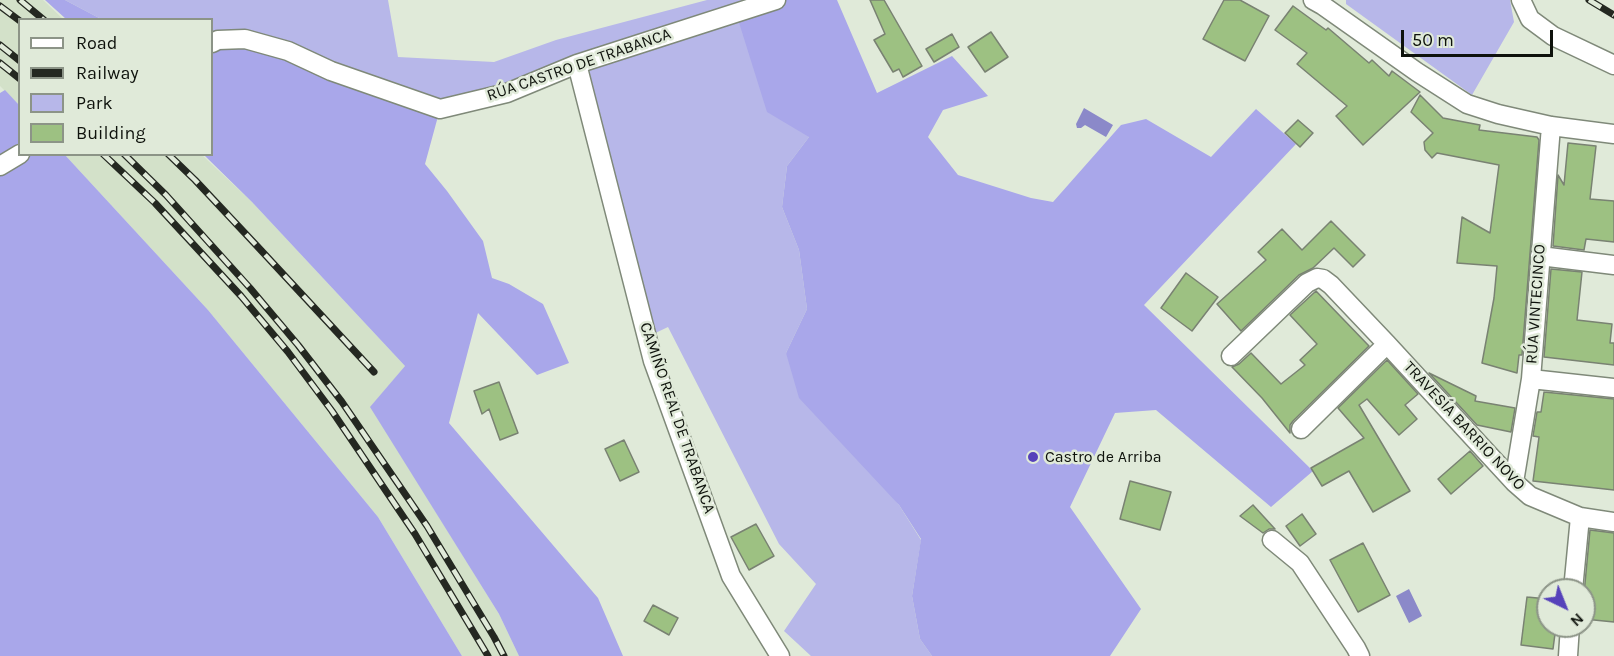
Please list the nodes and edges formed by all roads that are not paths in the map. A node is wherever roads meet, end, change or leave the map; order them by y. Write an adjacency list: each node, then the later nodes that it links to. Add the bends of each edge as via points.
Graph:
1 (776, 0): 5 (street, RÚA CASTRO DE TRABANCA)
2 (1313, 0): 7 (street, via 1467,104)
3 (1521, 0): 6 (street, via 1530,19 1553,36)
4 (213, 42): 5 (street, RÚA CASTRO DE TRABANCA, via 245,39 288,51 331,72 440,109 507,93)
5 (577, 64): 24 (street, CAMIÑO REAL DE TRABANCA, via 654,361 731,576)
6 (1614, 65)
7 (1551, 126): 8 (street); 11 (street, RÚA VINTECINCO)
8 (1614, 134)
9 (18, 155): 10 (street)
10 (0, 166)
11 (1540, 256): 12 (street); 15 (street, RÚA VINTECINCO)
12 (1614, 265)
13 (1387, 344): 14 (street, TRAVESÍA BARRIO NOVO, via 1331,285 1317,278 1307,283); 17 (street); 18 (street, TRAVESÍA BARRIO NOVO)
14 (1231, 356)
15 (1531, 379): 16 (street); 18 (street, RÚA VINTECINCO)
16 (1614, 388)
17 (1301, 429)
18 (1514, 482): 19 (street, TRAVESÍA BARRIO NOVO, via 1530,496)
19 (1580, 517): 20 (street, TRAVESÍA BARRIO NOVO); 22 (street)
20 (1614, 522)
21 (1272, 540): 25 (street, via 1300,563)
22 (1574, 578)
23 (1569, 638): 26 (street)
24 (780, 656)
25 (1360, 656)
26 (1568, 656)

